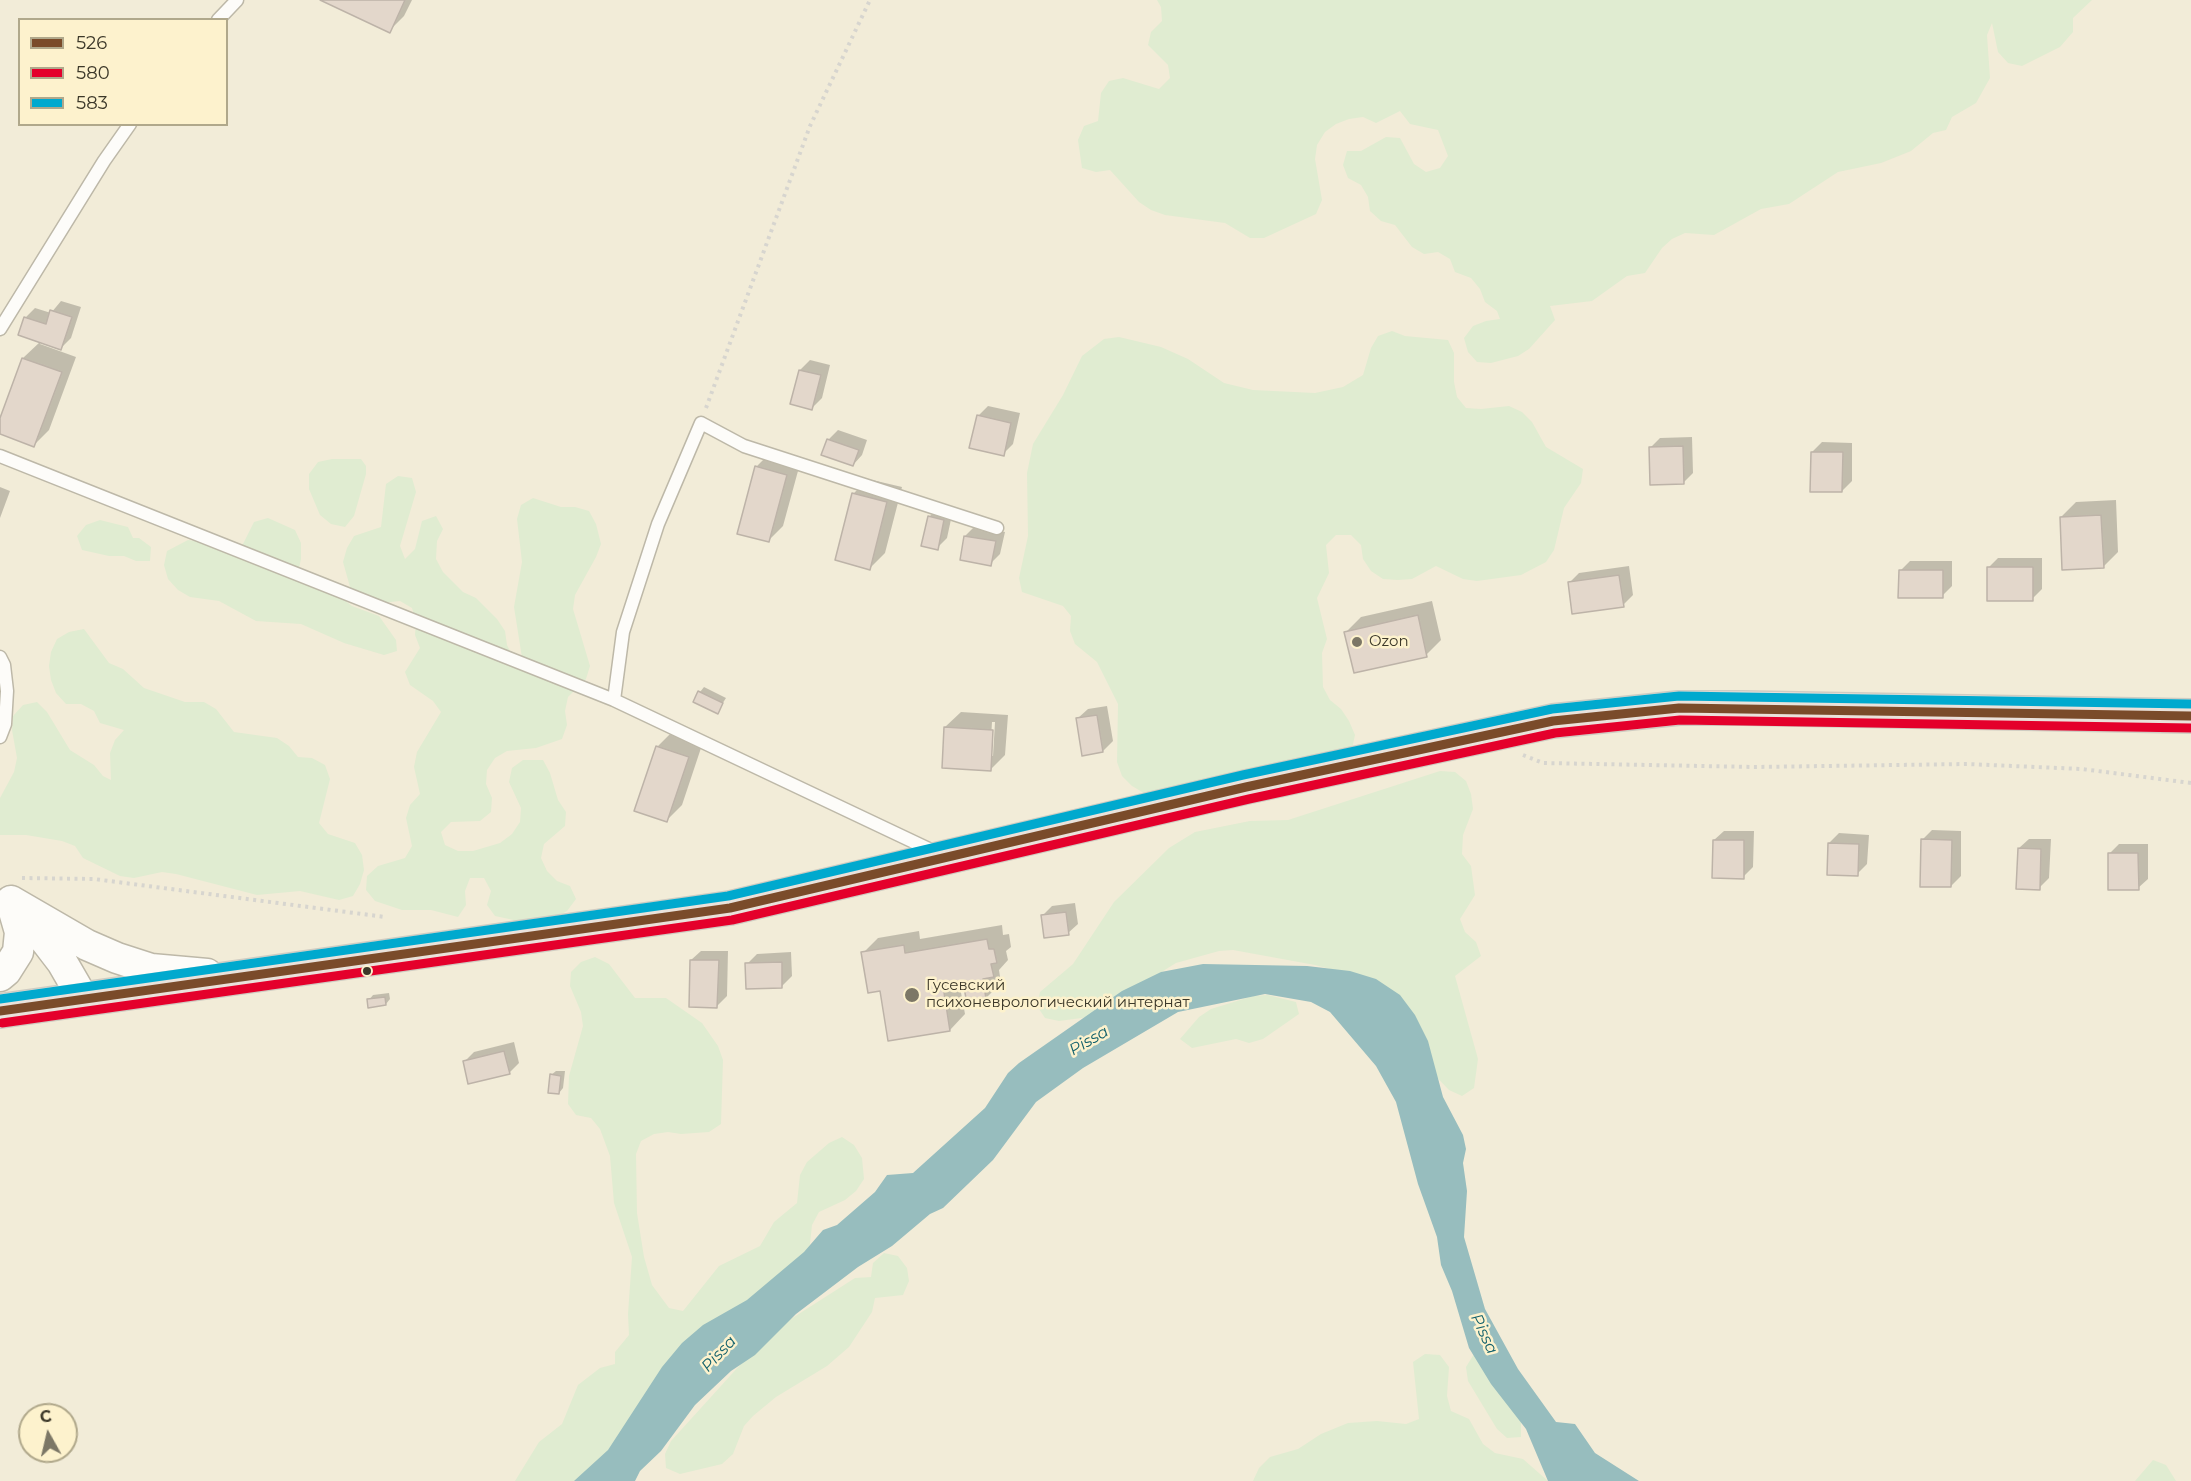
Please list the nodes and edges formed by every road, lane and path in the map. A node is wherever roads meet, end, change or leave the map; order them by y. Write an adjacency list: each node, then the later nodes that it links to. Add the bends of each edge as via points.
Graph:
1 (237, 0): 3 (lane)
2 (870, 0): 6 (path, via 810,126)
3 (220, 18)
4 (129, 126): 5 (lane)
5 (0, 328)
6 (701, 423): 8 (lane, via 744,446); 10 (lane, via 658,524 623,632)
7 (0, 456): 10 (lane)
8 (997, 528)
9 (0, 657): 12 (lane, via 7,691)
10 (614, 700): 15 (lane)
11 (2191, 716): 15 (main road, via 1680,708 1575,718 1246,787)
12 (0, 737)
13 (1517, 753): 14 (path, via 1543,763 1755,767 1978,764 2082,769)
14 (2191, 783)
15 (947, 858): 19 (main road, via 730,908)
16 (7, 890): 17 (path, via 94,879); 18 (street, via 20,932 18,952); 19 (street, via 87,945 117,958 151,969); 20 (street, via 40,930)
17 (385, 917)
18 (0, 976)
19 (243, 978): 20 (main road)
20 (84, 1000): 21 (main road)
21 (0, 1011)

